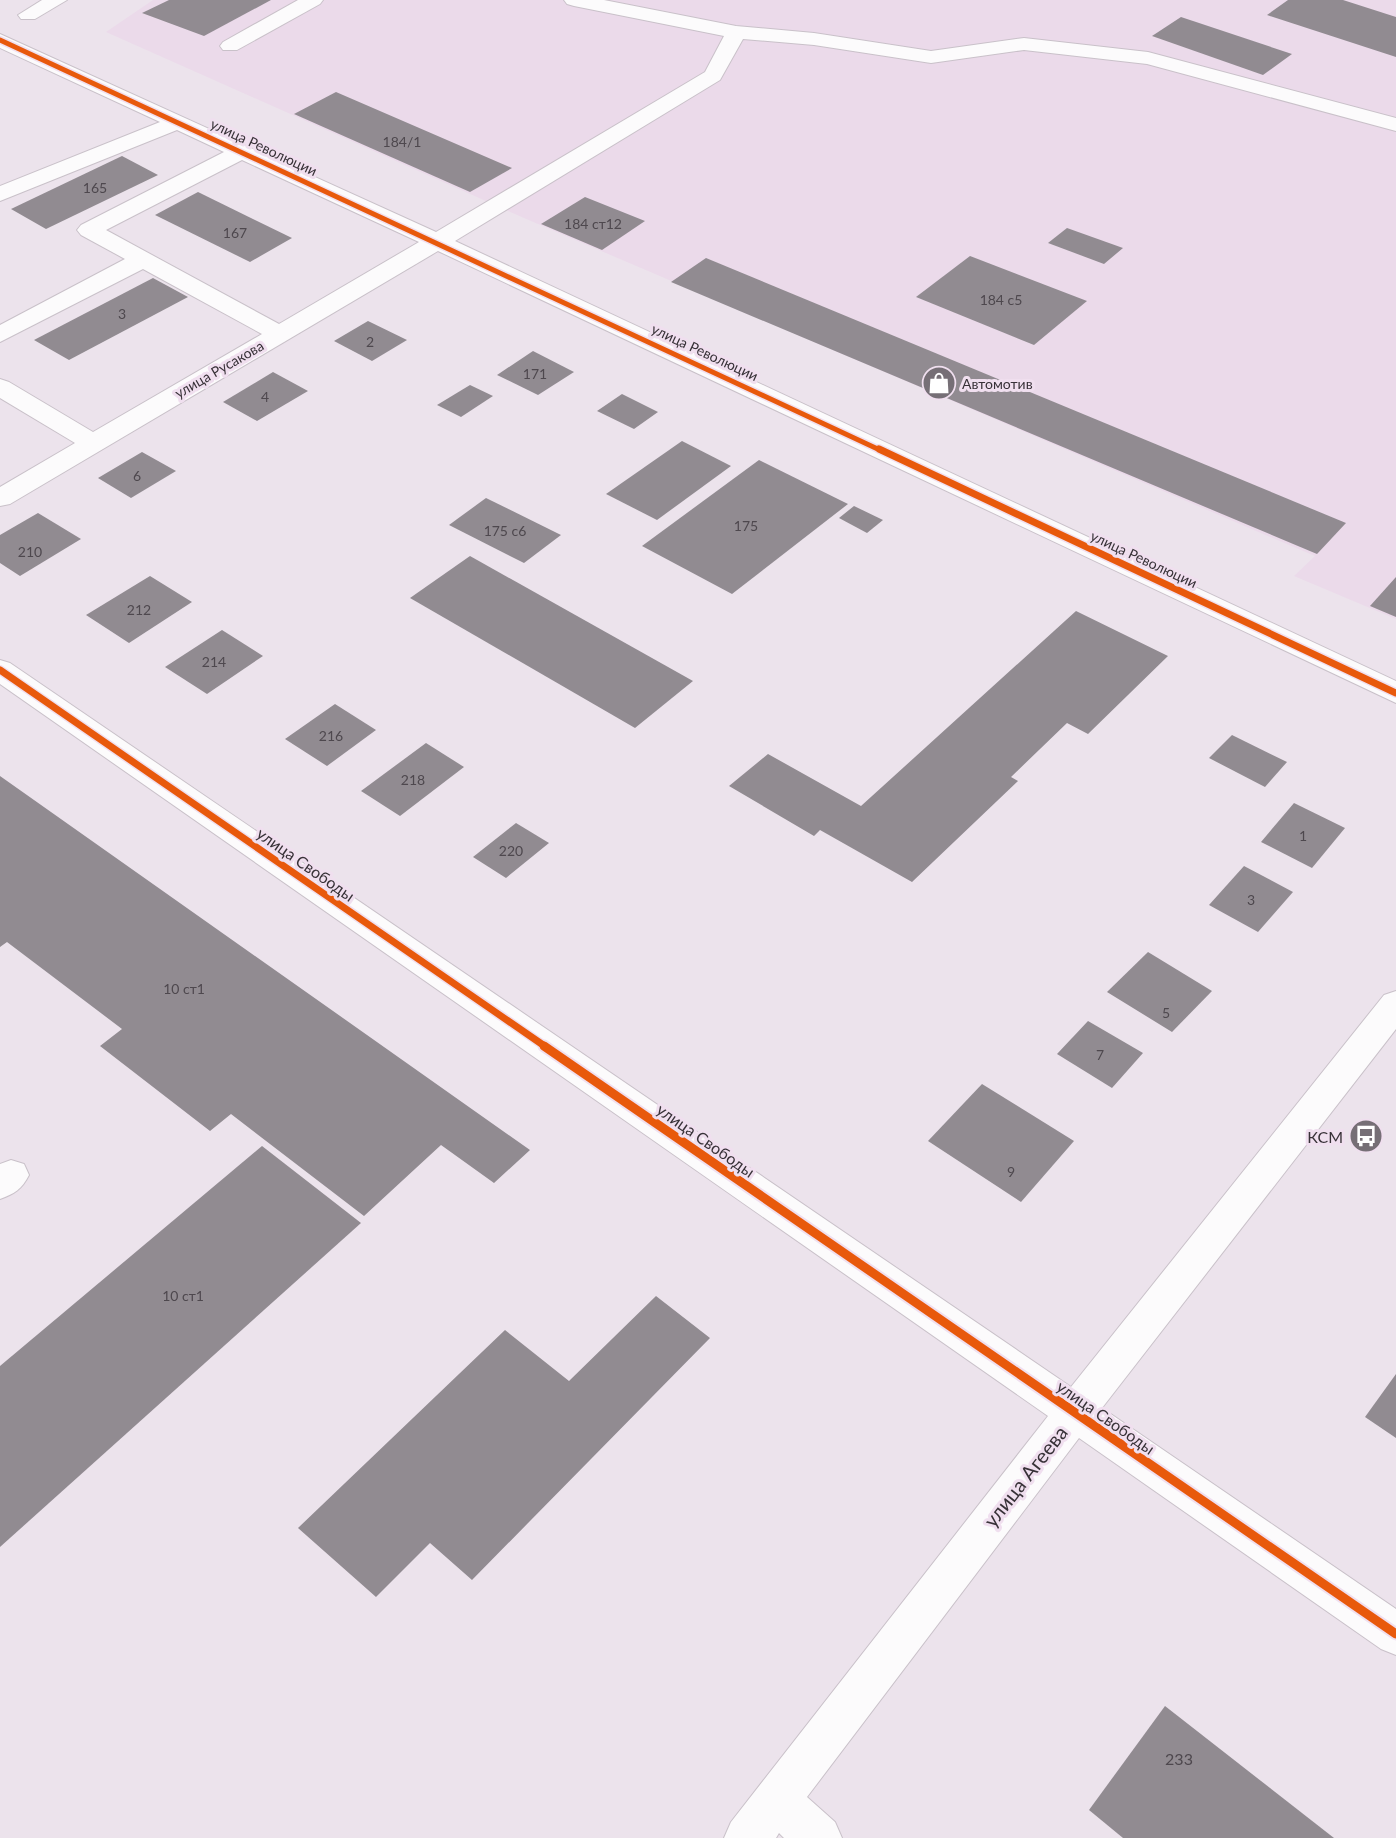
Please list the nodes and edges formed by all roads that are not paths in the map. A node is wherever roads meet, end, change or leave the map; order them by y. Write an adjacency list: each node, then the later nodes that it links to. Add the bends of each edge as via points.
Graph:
1 (57, 0): 4 (street)
2 (314, 0): 7 (street)
3 (574, 0): 5 (street)
4 (28, 15)
5 (736, 32): 9 (street, via 931,57 1024,44 1148,58); 12 (street, улица Русакова, via 713,76)
6 (0, 40): 8 (street, улица Революции)
7 (230, 46)
8 (178, 122): 10 (street, улица Революции); 11 (street)
9 (1396, 125)
10 (242, 152): 12 (street, улица Революции); 13 (street, via 89,230)
11 (0, 194)
12 (438, 242): 14 (street, улица Русакова); 20 (street, улица Революции)
13 (143, 260): 14 (street); 15 (street)
14 (280, 334): 17 (street, улица Русакова)
15 (0, 335)
16 (0, 387): 17 (street)
17 (93, 443): 18 (street, улица Русакова)
18 (0, 498)
19 (0, 669): 22 (street, улица Свободы)
20 (1396, 693)
21 (1396, 1004): 22 (street, улица Агеева)
22 (1075, 1412): 23 (street, улица Свободы); 24 (street, улица Агеева)
23 (1396, 1634)
24 (776, 1800): 25 (street, улица Агеева); 26 (street)
25 (747, 1838)
26 (819, 1838)

